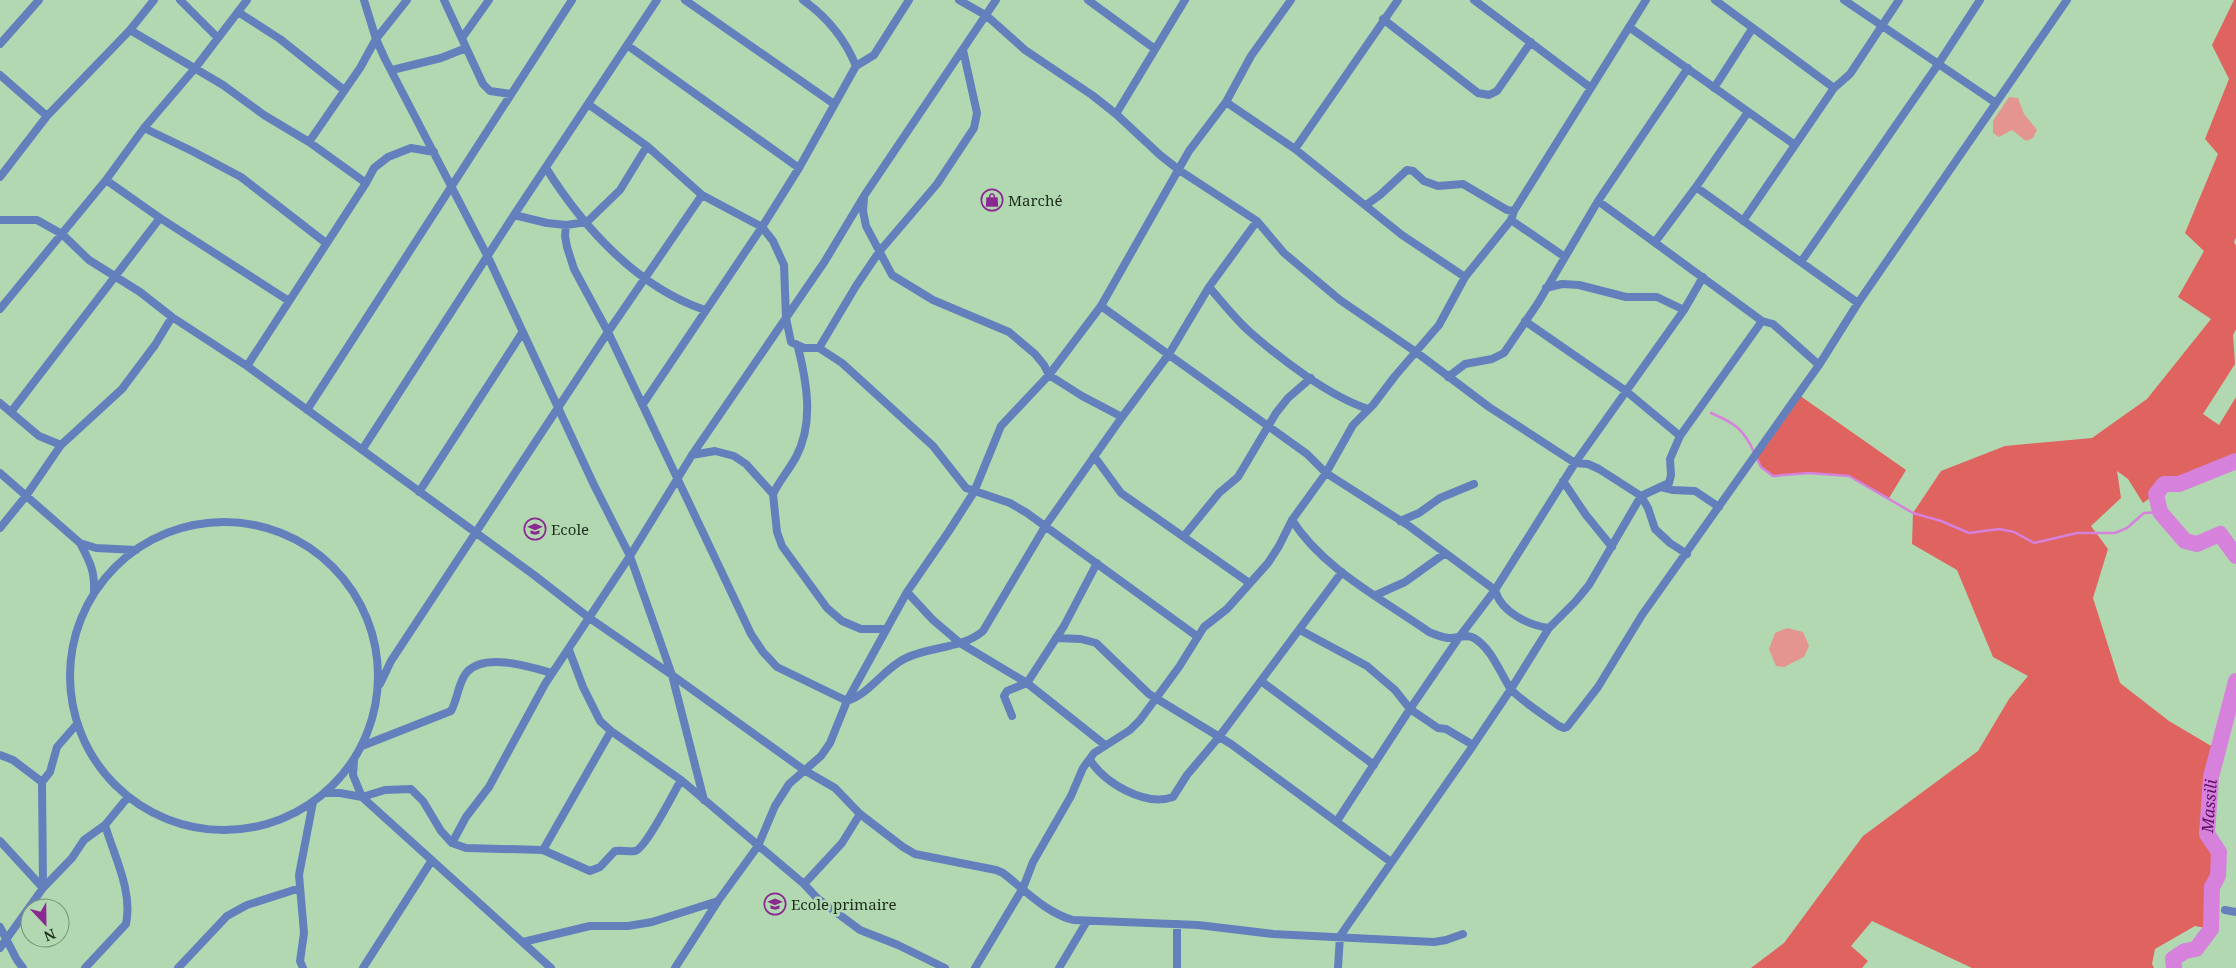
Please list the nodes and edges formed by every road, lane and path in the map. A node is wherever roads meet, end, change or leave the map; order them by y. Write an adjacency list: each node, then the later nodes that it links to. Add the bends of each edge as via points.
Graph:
1 (39, 0): 38 (street)
2 (154, 0): 33 (street)
3 (180, 0): 34 (street)
4 (247, 0): 27 (street)
5 (364, 0): 36 (street)
6 (407, 0): 36 (street)
7 (444, 0): 35 (street)
8 (489, 0): 35 (street)
9 (572, 0): 53 (street)
10 (656, 0): 39 (street)
11 (685, 0): 57 (street)
12 (803, 0): 44 (street, via 815,8 842,39)
13 (908, 0): 44 (street, via 874,55)
14 (959, 0): 28 (street)
15 (996, 0): 28 (street)
16 (1089, 0): 41 (street)
17 (1185, 0): 41 (street)
18 (1291, 0): 54 (street, via 1251,56)
19 (1398, 0): 29 (street)
20 (1474, 0): 37 (street)
21 (1646, 0): 31 (street)
22 (1715, 0): 32 (street)
23 (1844, 0): 30 (street)
24 (1899, 0): 30 (street)
25 (1980, 0): 43 (street)
26 (2067, 0): 55 (street)
27 (238, 12): 34 (street); 52 (street, via 280,39)
28 (986, 16): 42 (street); 59 (street, via 1024,50)
29 (1384, 19): 37 (street, via 1478,93 1489,95 1497,91); 65 (street)
30 (1881, 26): 43 (street); 51 (street, via 1850,74)
31 (1629, 27): 46 (street); 49 (street)
32 (1752, 29): 50 (street); 51 (street)
33 (130, 30): 45 (street); 60 (street)
34 (218, 38): 45 (street)
35 (462, 38): 40 (street)
36 (376, 39): 47 (street); 52 (street)
37 (1531, 42): 49 (street)
38 (0, 44)
39 (627, 44): 56 (street); 68 (street)
40 (466, 48): 47 (street, via 442,58); 53 (street, via 489,90)
41 (1155, 49): 59 (street)
42 (964, 50): 76 (street); 92 (street, via 977,113 974,128 937,184)
43 (1939, 63): 55 (street); 95 (street)
44 (856, 66): 57 (street)
45 (196, 67): 61 (street); 62 (street, via 264,116)
46 (1688, 68): 50 (street); 77 (street)
47 (392, 70): 66 (street)
48 (0, 75): 60 (street)
49 (1591, 88): 79 (street)
50 (1714, 88): 58 (street)
51 (1834, 88): 64 (street)
52 (344, 90): 62 (street)
53 (511, 94): 73 (street)
54 (1226, 102): 65 (street); 69 (street, via 1189,151)
55 (1996, 103): 103 (street)
56 (588, 104): 63 (street); 67 (street)
57 (834, 104): 68 (street)
58 (1748, 112): 64 (street); 74 (street)
59 (1116, 114): 69 (street)
60 (47, 116): 70 (street)
61 (144, 128): 71 (street); 91 (street, via 241,177)
62 (309, 142): 72 (street)
63 (647, 146): 75 (street); 86 (street, via 620,190)
64 (1795, 146): 85 (street)
65 (1295, 150): 78 (street)
66 (434, 152): 72 (street, via 411,148 388,157 374,168); 73 (street)
67 (546, 168): 80 (street); 86 (street, via 567,201)
68 (798, 168): 88 (street)
69 (1180, 170): 84 (street); 104 (street)
70 (0, 177)
71 (106, 180): 81 (street); 89 (street)
72 (366, 183): 91 (street)
73 (452, 186): 93 (street); 126 (street)
74 (1696, 188): 85 (street); 90 (street)
75 (702, 195): 88 (street); 99 (street)
76 (864, 196): 92 (street, via 866,226); 109 (street)
77 (1598, 201): 90 (street); 94 (street)
78 (1366, 205): 79 (street, via 1407,170 1438,186 1462,184); 97 (street, via 1402,235)
79 (1514, 212): 83 (street)
80 (514, 215): 87 (street); 93 (street)
81 (160, 218): 96 (street); 102 (street)
82 (0, 220): 89 (street, via 37,220)
83 (1511, 220): 94 (street); 97 (street)
84 (1256, 221): 100 (street); 116 (street, via 1284,253 1340,300)
85 (1743, 221): 95 (street)
86 (587, 222): 87 (street); 99 (street, via 613,251)
87 (566, 225): 112 (street, via 567,247 574,268)
88 (762, 226): 106 (street); 109 (street, via 784,265)
89 (62, 234): 96 (street, via 89,260); 105 (street)
90 (1655, 242): 98 (street)
91 (326, 243): 102 (street)
92 (879, 252): 115 (street); 120 (street, via 892,275 908,286 1009,332 1044,365)
93 (488, 257): 113 (street); 134 (street)
94 (1565, 257): 101 (street)
95 (1802, 262): 103 (street)
96 (114, 277): 108 (street); 129 (street)
97 (1466, 277): 116 (street, via 1439,325)
98 (1703, 277): 107 (street); 110 (street)
99 (645, 278): 106 (street, via 675,298); 112 (street)
100 (1209, 288): 117 (street); 122 (street, via 1251,333)
101 (1546, 288): 107 (street, via 1562,284 1579,285 1626,296 1657,298); 111 (street)
102 (289, 301): 119 (street)
103 (1858, 303): 118 (street)
104 (1102, 306): 117 (street); 120 (street)
105 (0, 309)
106 (705, 310): 125 (street)
107 (1684, 310): 123 (street)
108 (172, 317): 119 (street); 133 (street, via 122,389)
109 (786, 318): 114 (street, via 791,342); 135 (street)
110 (1762, 320): 118 (street, via 1773,324); 132 (street)
111 (1525, 321): 121 (street, via 1504,353 1492,359 1465,364); 123 (street)
112 (608, 332): 125 (street); 127 (street)
113 (522, 333): 127 (street); 144 (street)
114 (798, 347): 115 (street); 146 (street, via 808,423 797,455)
115 (819, 348): 145 (street, via 842,363 912,426 944,458 966,488)
116 (1416, 352): 121 (street); 128 (street)
117 (1169, 354): 130 (street); 131 (street)
118 (1819, 365): 149 (street)
119 (247, 366): 126 (street)
120 (1049, 375): 130 (street); 145 (street, via 1001,426)
121 (1448, 377): 137 (street)
122 (1311, 378): 128 (street); 131 (street, via 1288,398)
123 (1626, 391): 132 (street); 137 (street)
124 (0, 403): 129 (street)
125 (642, 404): 140 (street)
126 (307, 410): 134 (street)
127 (558, 410): 154 (street); 161 (street)
128 (1368, 410): 139 (street, via 1352,425)
129 (11, 412): 133 (street, via 39,436)
130 (1122, 417): 136 (street)
131 (1267, 425): 139 (street, via 1308,454); 155 (street, via 1238,477 1219,493)
132 (1680, 436): 143 (street, via 1670,459 1671,478)
133 (61, 445): 147 (street)
134 (362, 450): 144 (street)
135 (692, 454): 140 (street); 146 (street, via 715,451 734,456)
136 (1094, 456): 152 (street); 155 (street, via 1121,493)
137 (1575, 463): 141 (street); 148 (street, via 1599,469)
138 (0, 473): 147 (street)
139 (1326, 473): 150 (street); 151 (street)
140 (678, 479): 161 (street); 185 (street, via 738,607 763,652 777,667)
141 (1564, 481): 157 (street); 165 (street)
142 (1474, 484): 151 (street, via 1440,498 1419,513)
143 (1661, 487): 148 (street); 149 (street, via 1694,491)
144 (419, 492): 154 (street)
145 (974, 492): 152 (street, via 1010,503); 166 (street)
146 (773, 494): 171 (street, via 777,532 782,546 827,608 861,629)
147 (26, 496): 153 (street); 156 (street)
148 (1641, 496): 157 (street); 160 (street, via 1655,529)
149 (1719, 507): 160 (street)
150 (1292, 520): 163 (street, via 1308,543); 164 (street, via 1268,563)
151 (1400, 521): 159 (street)
152 (1046, 525): 162 (street); 176 (street, via 988,624 975,638)
153 (0, 528)
154 (476, 533): 169 (street); 182 (street, via 391,661)
155 (1184, 536): 164 (street)
156 (80, 542): 158 (street, via 96,548); 167 (street, via 93,570)
157 (1612, 546): 170 (street, via 1583,593)
158 (136, 550): 167 (street, via 113,570); 182 (street, via 177,530 221,522 266,528 308,546 342,576 366,614 378,658)
159 (1444, 554): 165 (street); 168 (street, via 1398,586)
160 (1687, 554): 183 (street, via 1642,615 1598,687 1567,727 1559,726)
161 (630, 556): 169 (street); 179 (street)
162 (1097, 563): 173 (street); 175 (street)
163 (1342, 572): 168 (street); 172 (street)
164 (1248, 582): 173 (street, via 1227,609)
165 (1495, 590): 170 (street, via 1501,604 1509,610 1537,626); 174 (street)
166 (907, 592): 171 (street); 176 (street)
167 (94, 594): 188 (street, via 80,621 71,657 70,695)
168 (1376, 595): 174 (street, via 1440,637)
169 (588, 617): 177 (street); 179 (street)
170 (1549, 628): 183 (street)
171 (886, 629): 185 (street)
172 (1300, 630): 180 (street); 186 (street, via 1378,674)
173 (1198, 636): 184 (street)
174 (1460, 636): 183 (street, via 1469,636 1484,646); 186 (street)
175 (1056, 638): 181 (street); 184 (street, via 1081,639 1096,644)
176 (960, 643): 181 (street); 185 (street, via 906,658)
177 (569, 650): 178 (street); 189 (street, via 582,687 600,720)
178 (552, 673): 193 (street, via 513,664 480,664 467,672 451,711); 210 (street, via 489,787 466,816)
179 (672, 675): 198 (street); 204 (street)
180 (1261, 681): 190 (street); 197 (street)
181 (1027, 683): 187 (street, via 1007,691 1004,696); 191 (street)
182 (378, 688): 193 (street, via 373,718)
183 (1511, 689): 192 (street)
184 (1157, 700): 190 (street); 191 (street, via 1130,730)
185 (847, 701): 198 (street, via 830,743 821,756)
186 (1410, 709): 192 (street, via 1438,728 1446,729); 197 (street)
187 (1012, 716)
188 (77, 724): 200 (street, via 57,747 50,772); 202 (street, via 97,765)
189 (611, 731): 199 (street); 212 (street)
190 (1219, 737): 196 (street, via 1173,797 1167,799 1139,796 1118,786); 207 (street)
191 (1105, 745): 196 (street)
192 (1473, 745): 214 (street)
193 (362, 746): 195 (street)
194 (0, 755): 200 (street, via 13,760)
195 (354, 759): 201 (street); 203 (street, via 353,775)
196 (1090, 760): 218 (street, via 1033,862)
197 (1374, 765): 207 (street)
198 (804, 770): 206 (street, via 834,788); 211 (street, via 789,784)
199 (680, 780): 204 (street); 212 (street, via 649,836 636,851 615,851 600,868 590,870)
200 (42, 782): 216 (street)
201 (325, 793): 203 (street); 205 (street)
202 (128, 797): 205 (street, via 154,814 175,822 197,828 227,830 272,822); 208 (street)
203 (362, 797): 210 (street, via 385,790 411,789 423,800 440,831); 213 (street)
204 (704, 800): 211 (street)
205 (312, 802): 217 (street, via 298,875)
206 (860, 814): 215 (street, via 842,843); 218 (street, via 915,854 996,870)
207 (1337, 821): 214 (street)
208 (105, 825): 216 (street, via 84,840 72,858); 231 (street, via 124,885 128,914 126,924)
209 (0, 841): 216 (street)
210 (452, 842): 212 (street, via 466,848)
211 (758, 846): 215 (street); 219 (street)
212 (542, 850)
213 (432, 860): 228 (street); 234 (street)
214 (1391, 862): 226 (street)
215 (804, 884): 237 (street, via 817,898 860,930)
216 (43, 888): 227 (street)
217 (300, 888): 232 (street, via 246,905 227,916); 233 (street, via 304,933 300,961)
218 (1023, 888): 222 (street, via 1062,918); 238 (street)
219 (718, 901): 228 (street, via 652,922 590,926); 236 (street)
220 (2225, 910): 221 (street)
221 (2236, 912)
222 (1088, 921): 223 (street); 239 (street)
223 (1177, 924): 226 (street, via 1273,934); 240 (street)
224 (0, 926): 227 (street)
225 (1463, 934): 226 (street, via 1434,942)
226 (1340, 936): 241 (street)
227 (7, 941): 229 (street); 230 (street)
228 (523, 942): 235 (street)
229 (0, 948)
230 (23, 968)
231 (85, 968)
232 (178, 968)
233 (303, 968)
234 (363, 968)
235 (552, 968)
236 (675, 968)
237 (945, 968)
238 (974, 968)
239 (1059, 968)
240 (1177, 968)
241 (1338, 968)

